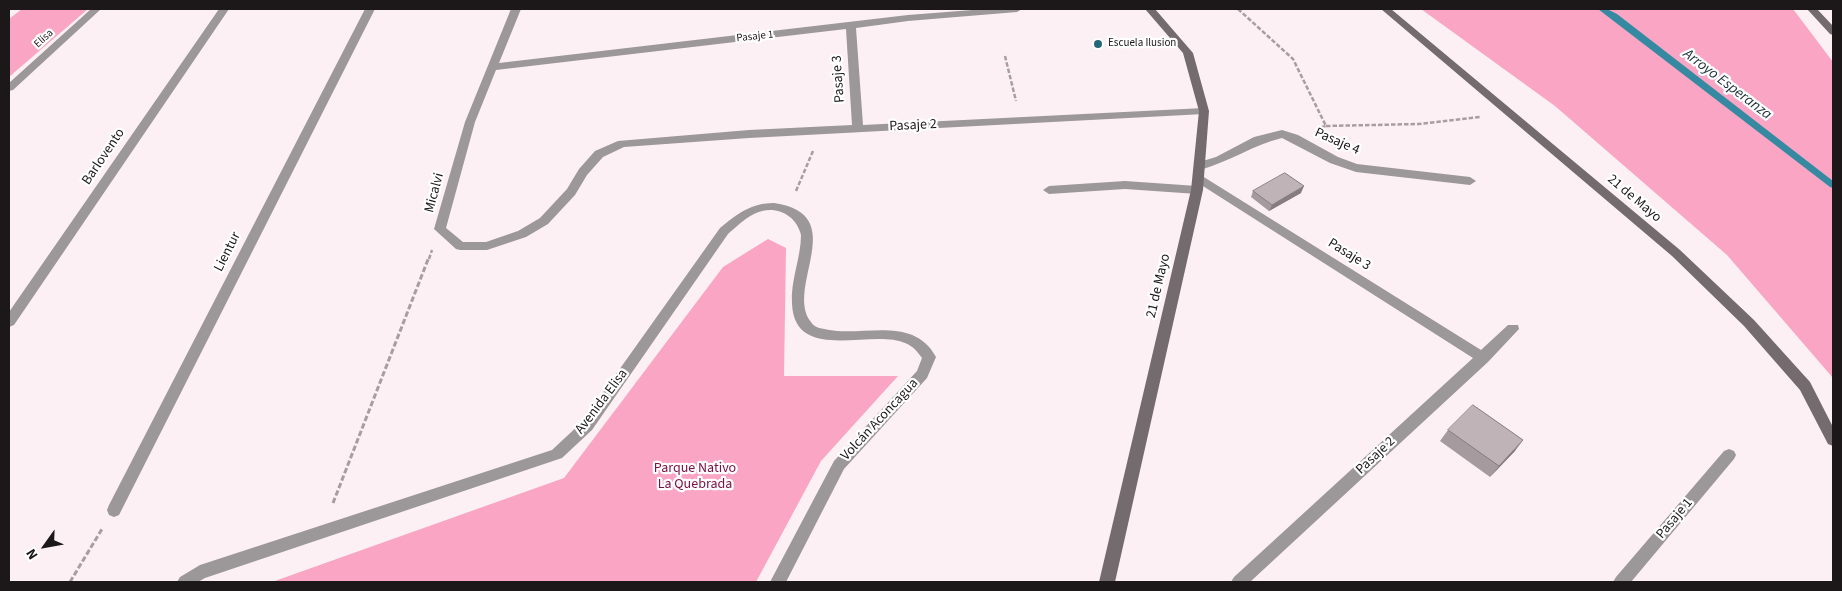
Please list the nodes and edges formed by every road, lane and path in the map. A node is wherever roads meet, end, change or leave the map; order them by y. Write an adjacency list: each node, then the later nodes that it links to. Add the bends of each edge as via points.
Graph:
1 (96, 9): 14 (street, Elisa)
2 (224, 9): 28 (street, Barlovento)
3 (370, 9): 33 (street, Lientur)
4 (516, 9): 13 (street, Micalvi)
5 (1018, 9): 10 (street, Pasaje 1)
6 (1150, 9): 15 (street, 21 de Mayo, via 1188,53)
7 (1238, 9): 18 (path, via 1293,59)
8 (1386, 9): 16 (street, 21 de Mayo)
9 (1812, 9): 11 (street)
10 (851, 26): 13 (street, Pasaje 1); 19 (street, Pasaje 3)
11 (1833, 32)
12 (1005, 56): 17 (path)
13 (493, 67): 27 (street, Micalvi, via 470,122)
14 (9, 88)
15 (1204, 110): 17 (street, Pasaje 2); 23 (street, 21 de Mayo)
16 (1508, 113): 18 (path, via 1419,124); 31 (street, 21 de Mayo, via 1676,253 1749,324 1805,386)
17 (1020, 121): 19 (street, Pasaje 2)
18 (1326, 126): 21 (path)
19 (858, 129): 20 (street, Pasaje 2)
20 (821, 132): 22 (street, Pasaje 2); 26 (path)
21 (1282, 134): 23 (street, via 1258,140); 24 (street, Pasaje 4, via 1356,168)
22 (622, 144): 27 (street, Micalvi, via 599,154 544,221 522,234 486,246 460,246)
23 (1198, 178): 25 (street); 30 (street, Pasaje 3); 38 (street, 21 de Mayo)
24 (1470, 181)
25 (1048, 190)
26 (789, 209): 34 (street, Avenida Elisa, via 769,204 749,210 724,231 587,426 557,454); 37 (street, Volcán Aconcagua, via 804,224 807,243 797,303 800,317 808,329 826,336 904,336 922,345 929,357 922,374 839,465)
27 (440, 229): 34 (path)
28 (9, 322)
29 (1513, 329): 30 (street, Pasaje 2)
30 (1483, 358): 39 (street, Pasaje 2)
31 (1833, 440)
32 (1729, 455): 40 (street, Pasaje 1)
33 (114, 510): 35 (path)
34 (322, 532): 36 (street, Avenida Elisa, via 200,572)
35 (70, 582)
36 (185, 582)
37 (778, 582)
38 (1107, 582)
39 (1240, 582)
40 (1620, 582)

